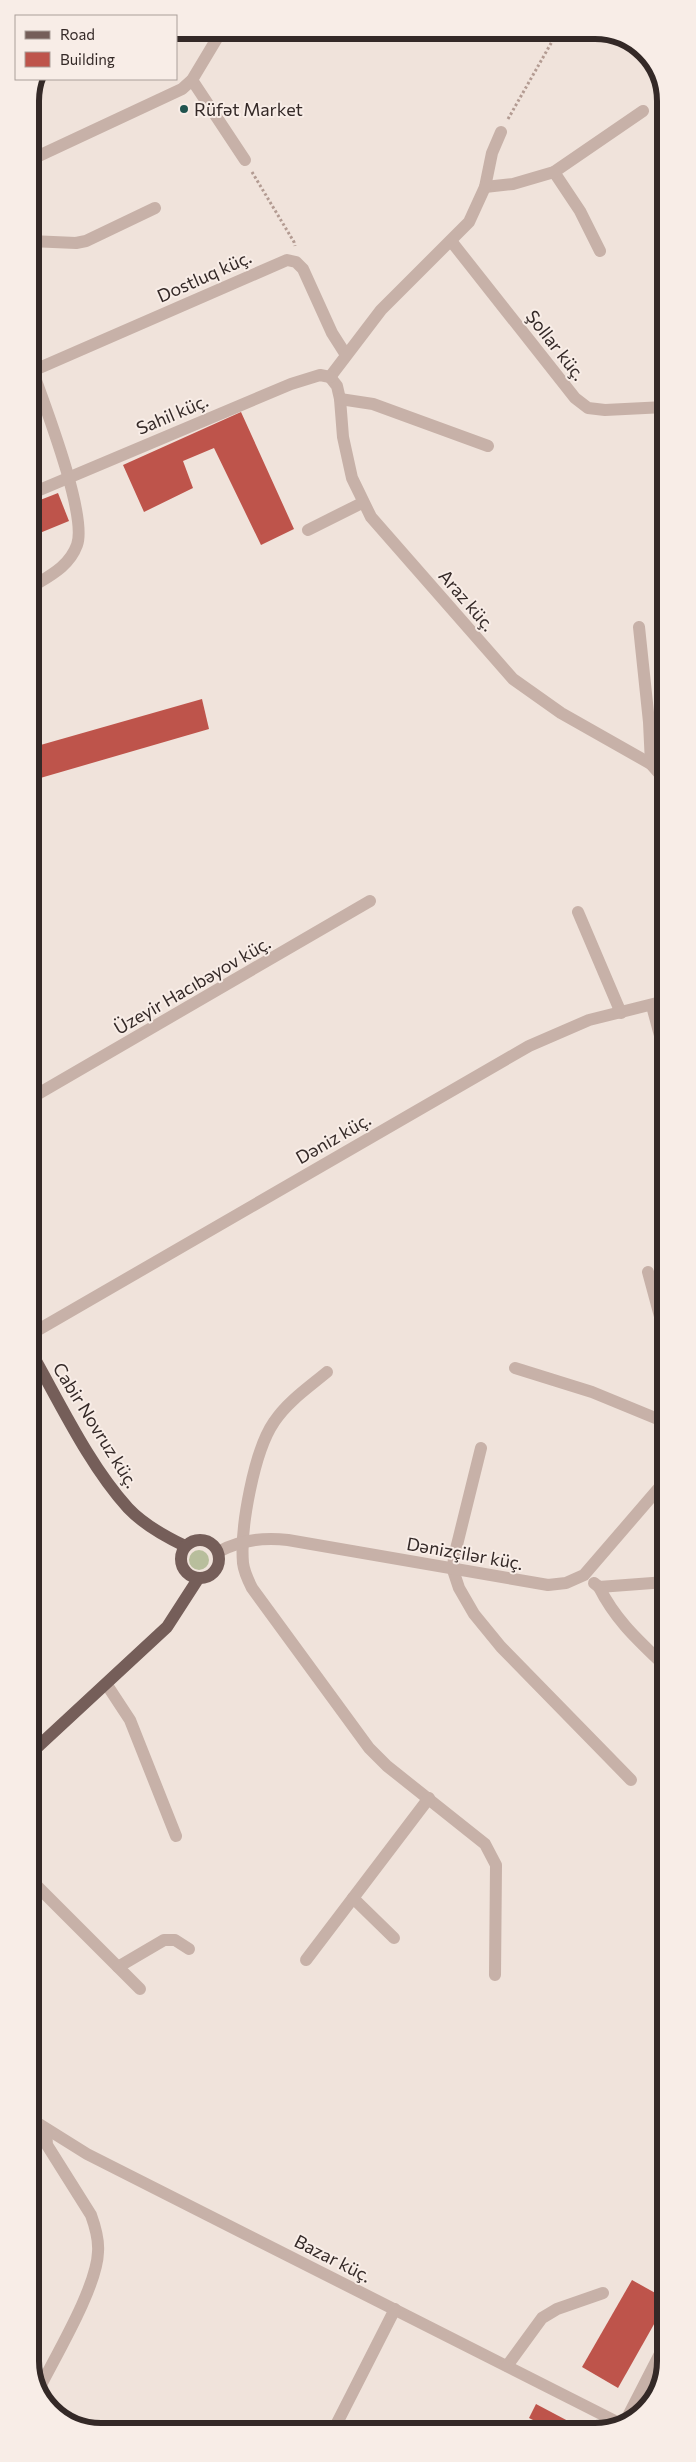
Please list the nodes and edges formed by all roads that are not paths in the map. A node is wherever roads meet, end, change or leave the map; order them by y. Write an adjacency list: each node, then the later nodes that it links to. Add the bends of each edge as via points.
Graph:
1 (217, 39): 2 (street)
2 (192, 80): 5 (street, via 168,97); 6 (street)
3 (643, 111): 7 (street)
4 (501, 132): 8 (street, via 492,153)
5 (39, 156)
6 (245, 160)
7 (554, 172): 8 (street, via 513,184); 12 (street, via 580,211)
8 (485, 187): 10 (street, via 469,222)
9 (155, 208): 11 (street, via 76,244)
10 (452, 241): 13 (street, via 380,310); 18 (street, Şollar küç., via 575,398 588,408 605,410)
11 (39, 242)
12 (600, 251)
13 (346, 355): 14 (street, Dostluq küç., via 332,333 303,269 296,262 287,260); 15 (street)
14 (39, 366)
15 (330, 378): 17 (street, Araz küç., via 337,386); 20 (street, Sahil küç., via 320,375 291,384)
16 (39, 392): 20 (street)
17 (340, 399): 19 (street, via 373,404); 22 (street, Araz küç., via 347,459)
18 (657, 407)
19 (488, 446)
20 (68, 477): 21 (street, Sahil küç.); 24 (street, via 80,532 78,543 62,568)
21 (39, 490)
22 (362, 503): 23 (street); 27 (street, Araz küç., via 513,679 561,713)
23 (308, 530)
24 (39, 582)
25 (638, 627): 27 (street)
26 (657, 762): 27 (street)
27 (651, 764): 28 (street, Araz küç.)
28 (657, 771)
29 (370, 901): 35 (street, Üzeyir Hacıbəyov küç.)
30 (578, 912): 33 (street)
31 (657, 1004): 32 (street, Dәniz küç.)
32 (652, 1006): 33 (street, Dәniz küç.); 34 (street)
33 (621, 1013): 38 (street, Dәniz küç., via 583,1022 529,1046)
34 (657, 1024)
35 (39, 1093)
36 (648, 1272): 37 (street)
37 (657, 1306)
38 (39, 1329)
39 (39, 1366): 46 (main road, Cabir Novruz küç., via 120,1498 146,1524)
40 (514, 1368): 42 (street, via 592,1392)
41 (327, 1372): 45 (street, via 285,1407 263,1442 255,1466)
42 (657, 1419)
43 (481, 1448): 48 (street)
44 (657, 1491): 49 (street, Dәnizçilәr küç.)
45 (243, 1542): 47 (street, Dәnizçilәr küç.); 48 (street, Dәnizçilәr küç., via 270,1538 288,1540); 57 (street, via 243,1564 252,1588 369,1748)
46 (185, 1546): 47 (main road, via 207,1541); 50 (main road, via 181,1554 184,1571)
47 (218, 1552): 50 (main road, via 215,1571 211,1576)
48 (453, 1570): 49 (street, Dәnizçilәr küç., via 548,1585 566,1583); 56 (street, via 474,1614 501,1647)
49 (584, 1575): 52 (street)
50 (198, 1579): 54 (main road, via 167,1628)
51 (657, 1583): 52 (street)
52 (599, 1587): 53 (street, via 610,1609)
53 (657, 1658)
54 (107, 1685): 55 (main road); 58 (street, via 130,1720)
55 (39, 1746)
56 (631, 1780)
57 (429, 1798): 60 (street); 65 (street, via 485,1844 496,1865)
58 (176, 1836)
59 (39, 1888): 64 (street)
60 (353, 1898): 61 (street); 63 (street)
61 (394, 1938)
62 (190, 1950): 64 (street, via 174,1940 164,1940)
63 (306, 1960)
64 (118, 1966): 66 (street)
65 (496, 1975)
66 (140, 1989)
67 (39, 2124): 68 (street, Bazar küç.)
68 (46, 2129): 70 (street, Bazar küç., via 87,2154); 73 (street, via 46,2146 91,2215 98,2252 92,2282)
69 (603, 2292): 71 (street, via 556,2309 542,2318)
70 (395, 2309): 71 (street, Bazar küç.); 76 (street)
71 (507, 2366): 75 (street, Bazar küç.)
72 (656, 2368): 74 (street)
73 (42, 2382)
74 (631, 2411)
75 (614, 2420)
76 (337, 2423)

